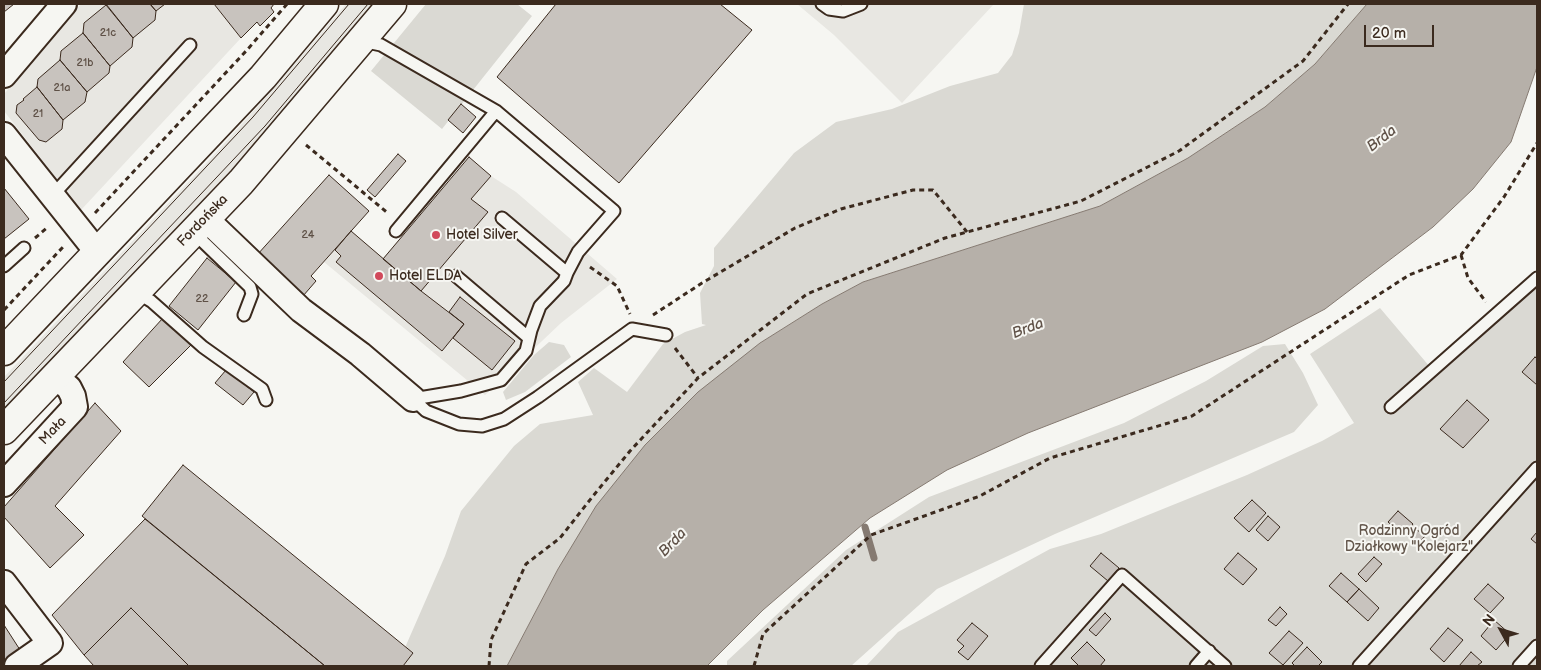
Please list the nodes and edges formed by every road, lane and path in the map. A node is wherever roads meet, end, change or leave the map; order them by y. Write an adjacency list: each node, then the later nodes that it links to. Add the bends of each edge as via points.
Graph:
1 (64, 4): 10 (street)
2 (287, 4): 15 (path, via 247,50)
3 (324, 4): 21 (main road, via 263,77)
4 (392, 4): 8 (main road, Fordońska)
5 (822, 4): 6 (lane, via 829,9 843,11)
6 (861, 4)
7 (1348, 4): 19 (path, via 1303,61 1179,151 1082,201)
8 (362, 41): 11 (lane, via 382,44); 17 (main road, Fordońska)
9 (190, 45): 15 (lane)
10 (4, 75)
11 (496, 111): 18 (lane); 24 (lane, via 614,211 578,252)
12 (4, 135): 15 (street)
13 (300, 140): 18 (path)
14 (1537, 143): 22 (path, via 1504,197)
15 (66, 213): 20 (path); 21 (street); 29 (path)
16 (502, 218): 24 (lane)
17 (199, 226): 27 (main road, Fordońska); 30 (lane, via 250,287 252,294); 37 (street)
18 (398, 228)
19 (967, 232): 31 (path, via 933,190 913,190 842,208 795,228); 36 (path, via 807,294)
20 (24, 248): 23 (lane)
21 (98, 253): 34 (main road)
22 (1462, 255): 28 (path, via 1468,278); 48 (path, via 1409,275 1192,416 1050,458 980,496 871,536 763,634)
23 (4, 266)
24 (567, 273): 31 (path, via 590,267 616,286 632,317); 33 (lane, via 564,281 540,306)
25 (456, 276): 33 (lane)
26 (1537, 278): 39 (lane)
27 (136, 292): 35 (main road, Fordońska); 38 (lane, via 151,301 203,347 262,389)
28 (1490, 307)
29 (4, 310)
30 (244, 315)
31 (632, 329): 32 (lane); 37 (lane, via 548,391 504,418 482,426 458,424 426,411)
32 (666, 335): 36 (path)
33 (529, 338): 37 (lane, via 526,351 501,380)
34 (4, 351)
35 (55, 376): 40 (main road, Fordońska); 42 (street, Mała, via 69,388 75,407)
36 (698, 378): 47 (path, via 630,451 560,538 526,564 491,640)
37 (413, 399)
38 (266, 400)
39 (1392, 407)
40 (4, 430)
41 (1537, 468): 52 (lane)
42 (4, 484)
43 (4, 583): 46 (street, via 50,643)
44 (1537, 646): 53 (lane)
45 (1209, 652): 49 (lane, via 1122,575); 50 (lane); 51 (lane)
46 (17, 666)
47 (489, 666)
48 (754, 666)
49 (1041, 666)
50 (1196, 666)
51 (1225, 666)
52 (1359, 666)
53 (1519, 666)

